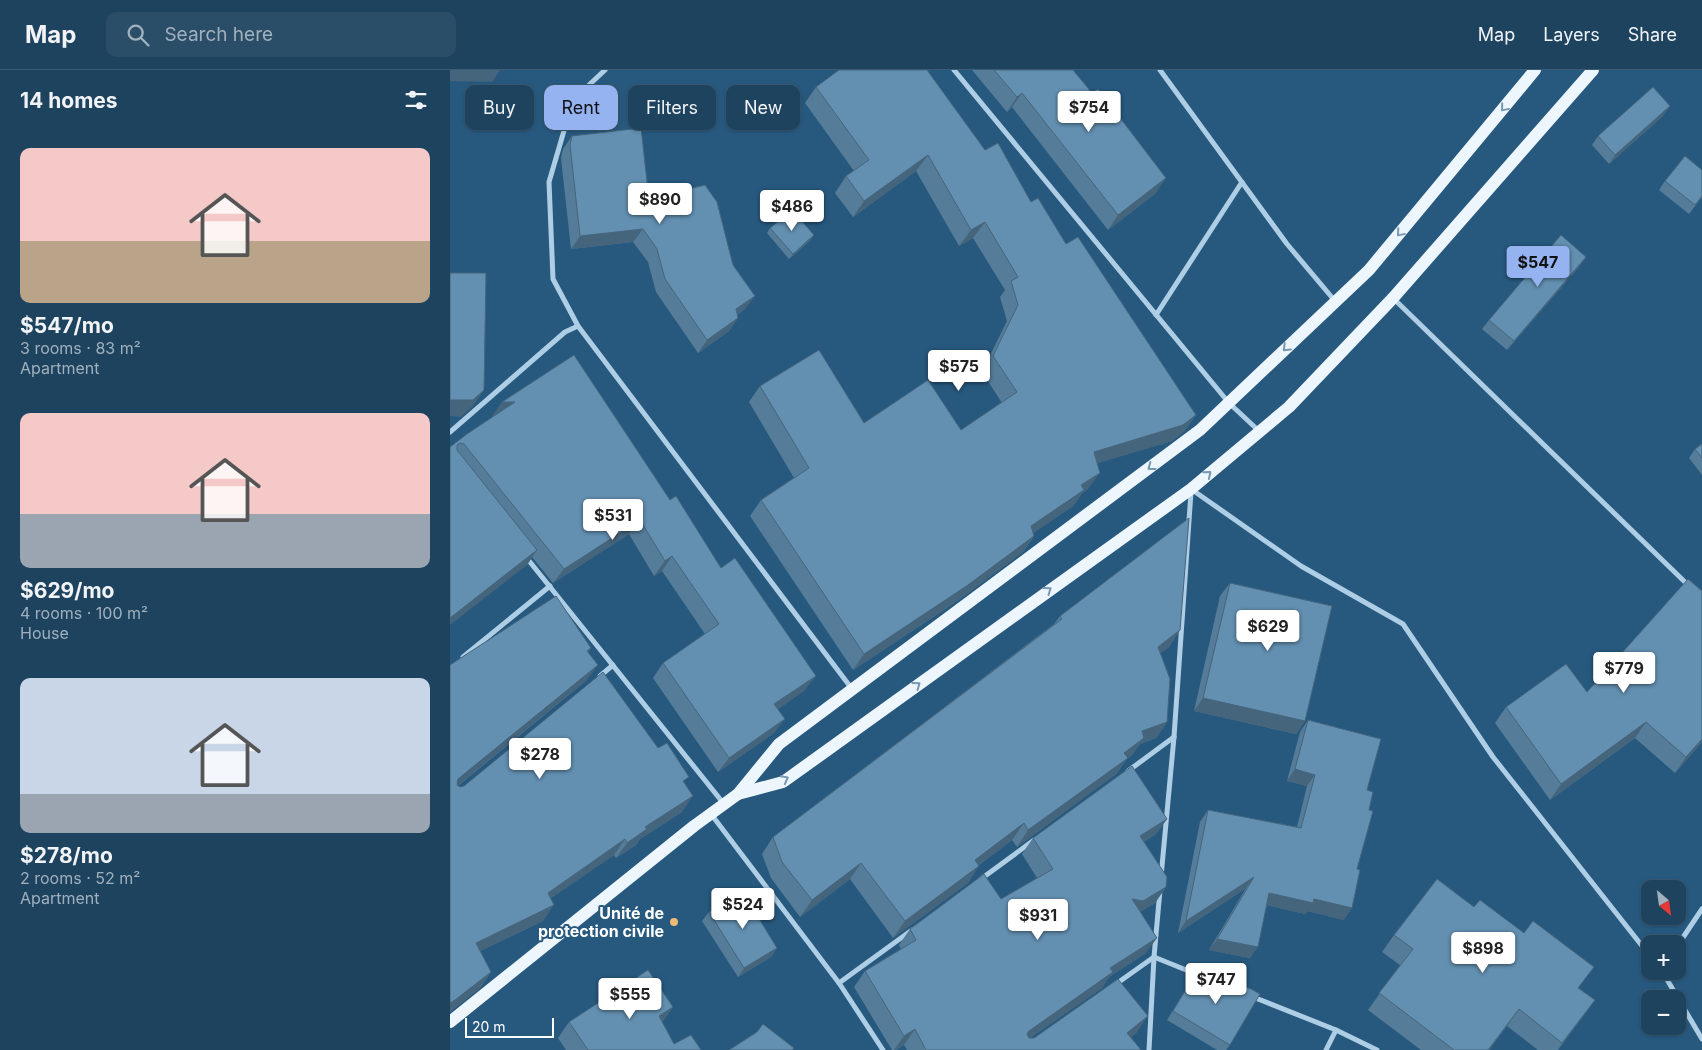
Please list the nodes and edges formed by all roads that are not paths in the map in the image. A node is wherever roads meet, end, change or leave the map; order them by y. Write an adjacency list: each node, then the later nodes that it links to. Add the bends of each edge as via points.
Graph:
1 (605, 70): 10 (street, via 573,100 549,182 553,279)
2 (954, 70): 9 (street)
3 (1160, 70): 6 (street)
4 (1535, 70): 8 (main road, one-way to 8, via 1369,270)
5 (1593, 70): 7 (main road)
6 (1242, 182): 8 (street); 9 (street)
7 (1393, 298): 13 (main road, via 1289,407); 17 (street)
8 (1335, 302): 11 (main road, one-way to 11)
9 (1156, 315): 11 (street)
10 (578, 326): 12 (street, via 565,332); 21 (street)
11 (1229, 403): 13 (street); 21 (main road, one-way to 21, via 1192,436)
12 (450, 432)
13 (1259, 432): 14 (main road, one-way to 13)
14 (1191, 489): 22 (street); 24 (main road, one-way to 14, via 783,782); 32 (street, via 1302,566 1403,624 1493,757)
15 (525, 555): 16 (street)
16 (550, 586): 18 (street); 19 (street)
17 (1695, 592)
18 (458, 662)
19 (613, 665): 20 (street); 25 (street)
20 (598, 677)
21 (853, 689): 24 (main road, via 779,744)
22 (1174, 737): 23 (street); 33 (street)
23 (1126, 772)
24 (738, 794): 25 (main road)
25 (724, 804): 26 (main road)
26 (711, 814): 36 (street); 39 (main road)
27 (1038, 837): 28 (street)
28 (974, 884)
29 (1702, 909): 31 (street)
30 (919, 925): 36 (street)
31 (1685, 935)
32 (1641, 945)
33 (1154, 957): 34 (street); 37 (street); 43 (street)
34 (1209, 979)
35 (1667, 980): 41 (street)
36 (839, 983): 42 (street)
37 (1107, 990)
38 (1245, 994): 40 (street)
39 (450, 1022)
40 (1336, 1030): 44 (street); 45 (street)
41 (1702, 1039)
42 (883, 1050)
43 (1150, 1050)
44 (1326, 1050)
45 (1378, 1050)

